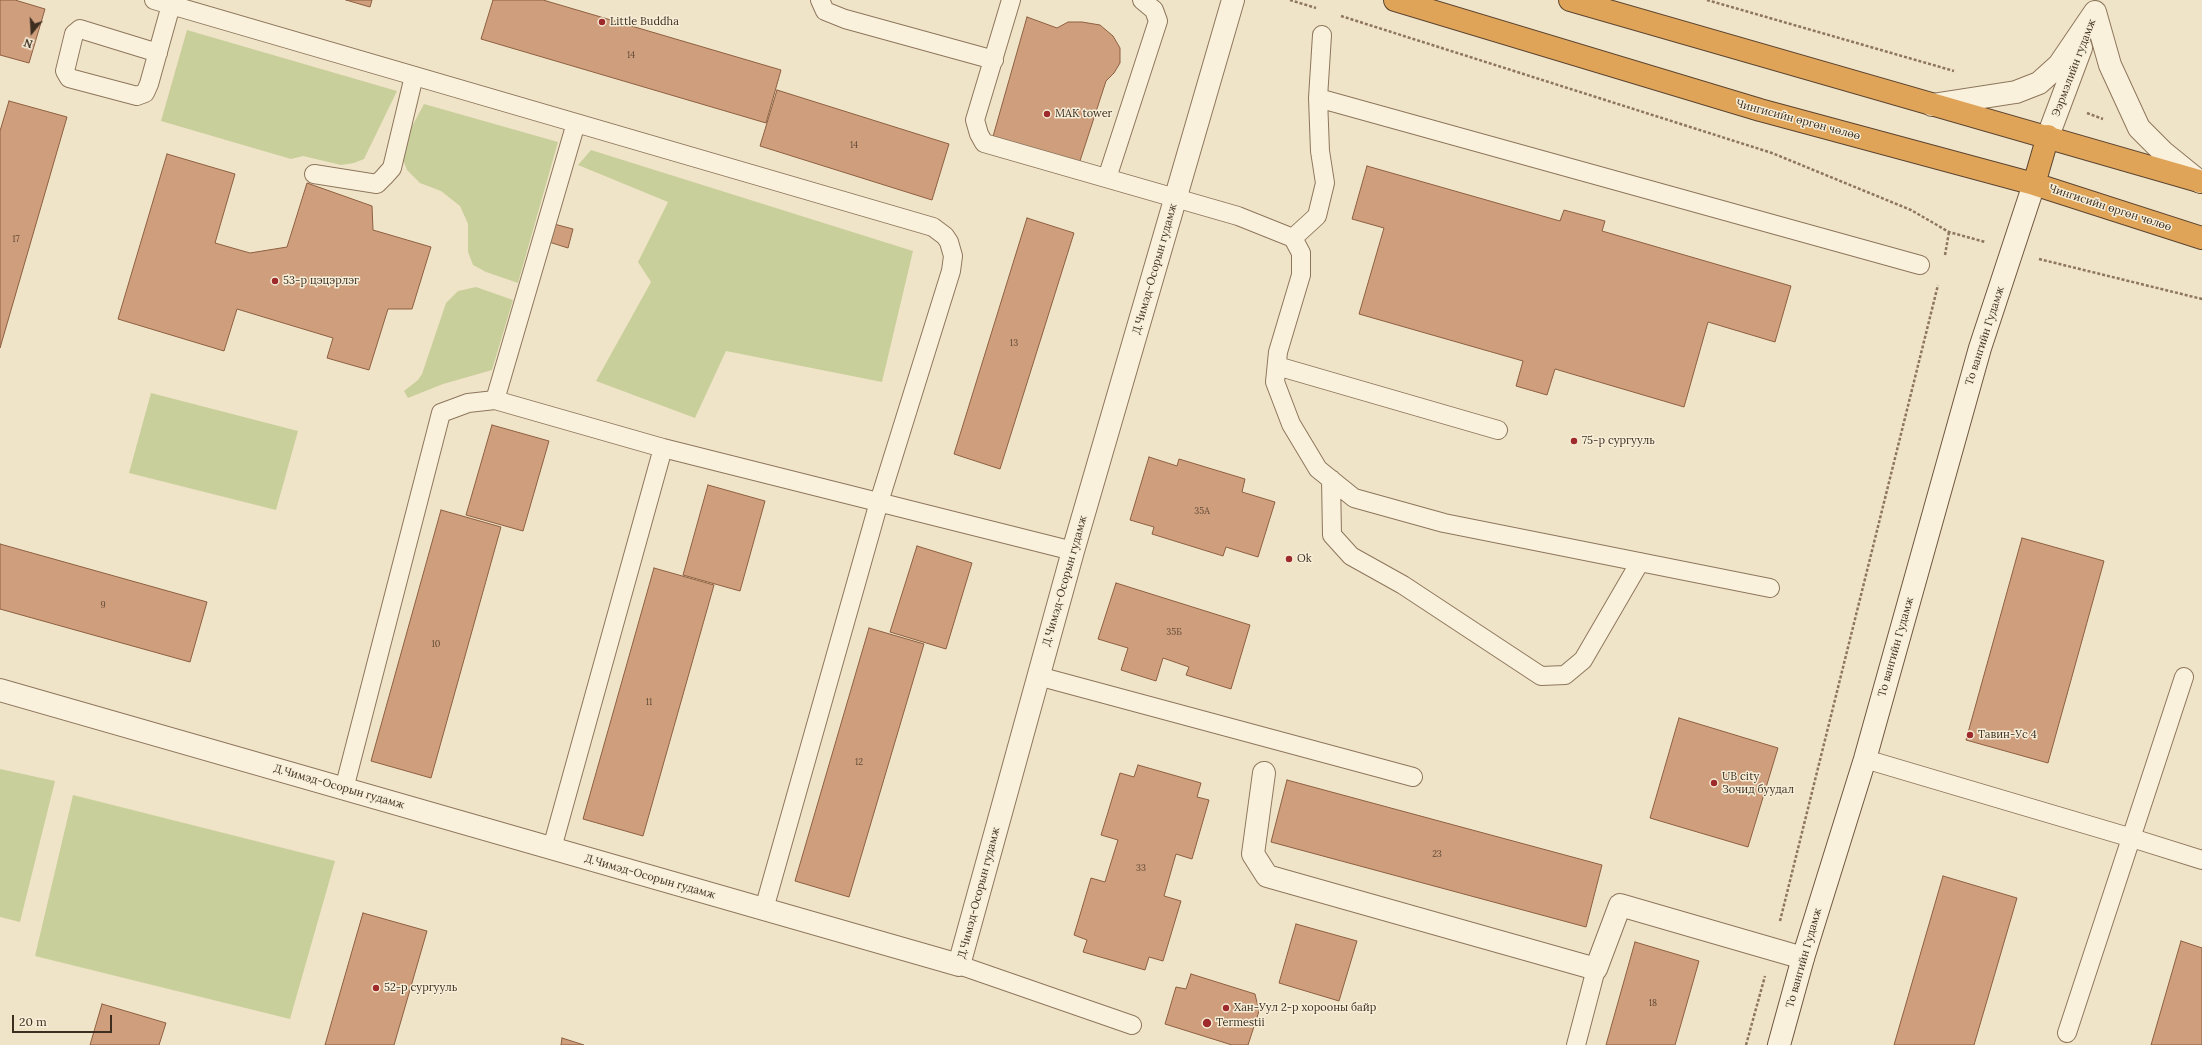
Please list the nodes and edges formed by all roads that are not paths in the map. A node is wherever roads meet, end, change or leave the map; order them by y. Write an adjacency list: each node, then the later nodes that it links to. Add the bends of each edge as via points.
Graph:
1 (820, 0): 11 (lane, via 825,11 846,19)
2 (1011, 0): 11 (lane)
3 (1142, 0): 18 (lane, via 1154,10 1158,21)
4 (1233, 0): 21 (street, Д.Чимэд-Осорын гудамж)
5 (1395, 0): 20 (highway, Чингисийн өргөн чөлөө, via 1760,110)
6 (1570, 0): 14 (highway)
7 (163, 2): 10 (lane); 12 (lane)
8 (2098, 6): 14 (street, via 2059,65 2039,83 2016,92); 16 (street, Ээрмэлийн гудамж); 19 (street, via 2110,65 2140,128 2162,152)
9 (1322, 35): 13 (lane)
10 (158, 53): 10 (lane, via 147,89 145,93 137,96 69,78 66,71 74,34 80,30)
11 (994, 60): 18 (lane, via 975,120 978,134 984,143)
12 (414, 76): 15 (lane); 17 (lane, via 392,168 377,184)
13 (1318, 98): 22 (lane, via 1324,190 1317,216); 24 (lane)
14 (1932, 105): 16 (highway)
15 (576, 123): 26 (lane); 30 (lane, via 933,227 945,236 952,249 953,264)
16 (2048, 136): 19 (highway); 20 (highway)
17 (314, 174)
18 (1107, 178): 21 (lane)
19 (2202, 182)
20 (2034, 184): 23 (highway, Чингисийн өргөн чөлөө); 37 (street, То вангийн Гудамж, via 1980,348)
21 (1175, 198): 22 (lane, via 1238,216); 31 (street, Д.Чимэд-Осорын гудамж)
22 (1293, 238): 25 (lane, via 1301,253 1301,274 1278,352)
23 (2202, 238)
24 (1920, 265)
25 (1277, 366): 27 (lane); 29 (lane, via 1275,382 1291,424 1318,469)
26 (495, 400): 28 (lane); 40 (lane, via 468,403 441,413)
27 (1498, 430)
28 (663, 448): 30 (lane); 42 (lane)
29 (1331, 479): 32 (lane, via 1354,498 1444,523); 32 (lane, via 1332,535 1351,556 1403,586 1542,676 1565,675 1583,660)
30 (879, 502): 31 (lane); 44 (lane)
31 (1073, 551): 34 (street, Д.Чимэд-Осорын гудамж)
32 (1640, 562): 33 (lane)
33 (1770, 588)
34 (1038, 676): 39 (lane); 46 (street, Д.Чимэд-Осорын гудамж)
35 (2184, 677): 41 (lane)
36 (0, 690): 40 (street, Д.Чимэд-Осорын гудамж)
37 (1865, 759): 41 (lane); 45 (street, То вангийн Гудамж)
38 (1264, 773): 47 (street, via 1253,854 1267,876)
39 (1413, 777)
40 (344, 789): 42 (street, Д.Чимэд-Осорын гудамж)
41 (2132, 838): 43 (lane); 49 (lane)
42 (552, 848): 44 (street, Д.Чимэд-Осорын гудамж)
43 (2202, 860)
44 (764, 909): 46 (street, Д.Чимэд-Осорын гудамж)
45 (1803, 958): 47 (street, via 1620,905); 51 (street, То вангийн Гудамж)
46 (959, 965): 48 (lane)
47 (1596, 969): 50 (lane)
48 (1132, 1025)
49 (2067, 1033)
50 (1576, 1045)
51 (1779, 1045)

